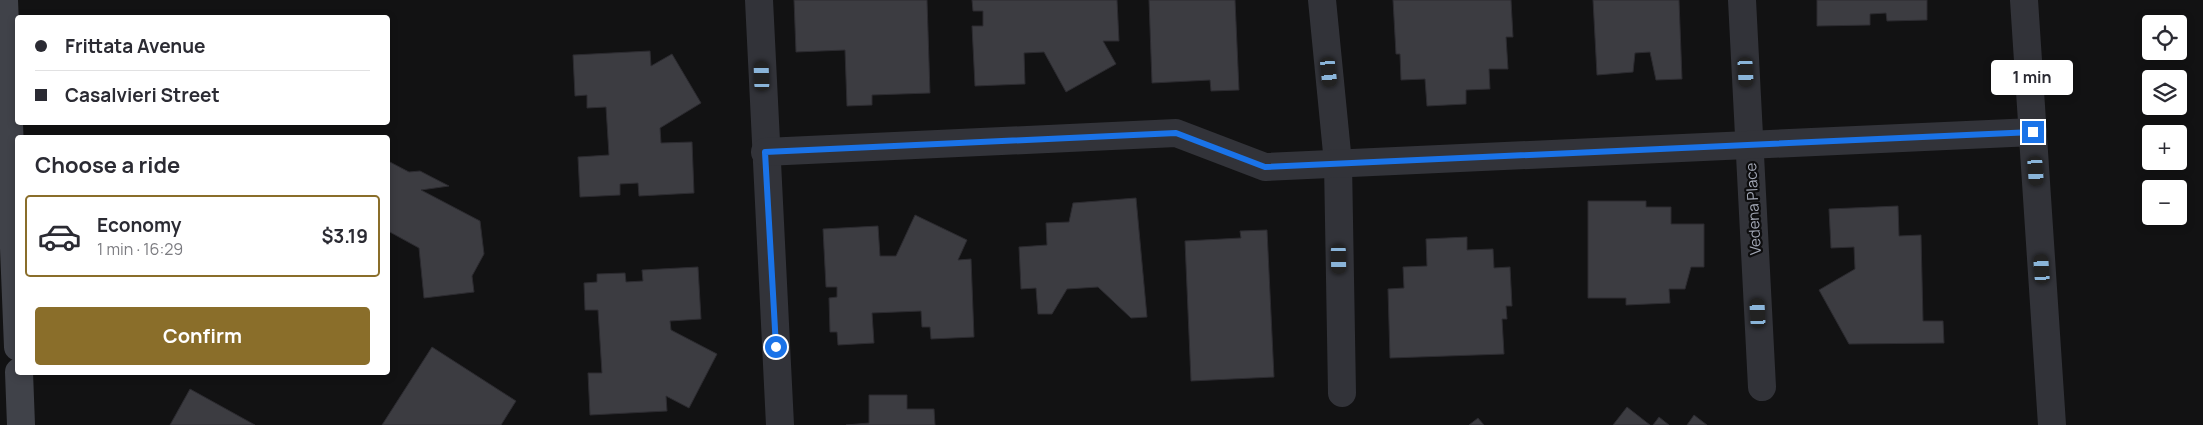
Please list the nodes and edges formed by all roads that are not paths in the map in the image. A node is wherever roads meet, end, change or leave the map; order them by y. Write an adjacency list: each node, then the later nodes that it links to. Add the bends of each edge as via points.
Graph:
1 (4, 0): 10 (street)
2 (759, 0): 8 (street)
3 (1322, 0): 9 (street)
4 (1742, 0): 7 (street, Vedena Place)
5 (2024, 0): 6 (street)
6 (2033, 132): 7 (street); 19 (street)
7 (1749, 144): 9 (street); 15 (street, Vedena Place)
8 (765, 152): 9 (street, via 1176,133 1265,167); 18 (street)
9 (1338, 163): 16 (street)
10 (8, 297): 11 (street)
11 (15, 332)
12 (0, 346): 13 (street)
13 (15, 347)
14 (18, 375): 17 (street)
15 (1762, 387)
16 (1342, 393)
17 (21, 425)
18 (780, 425)
19 (2052, 425)

